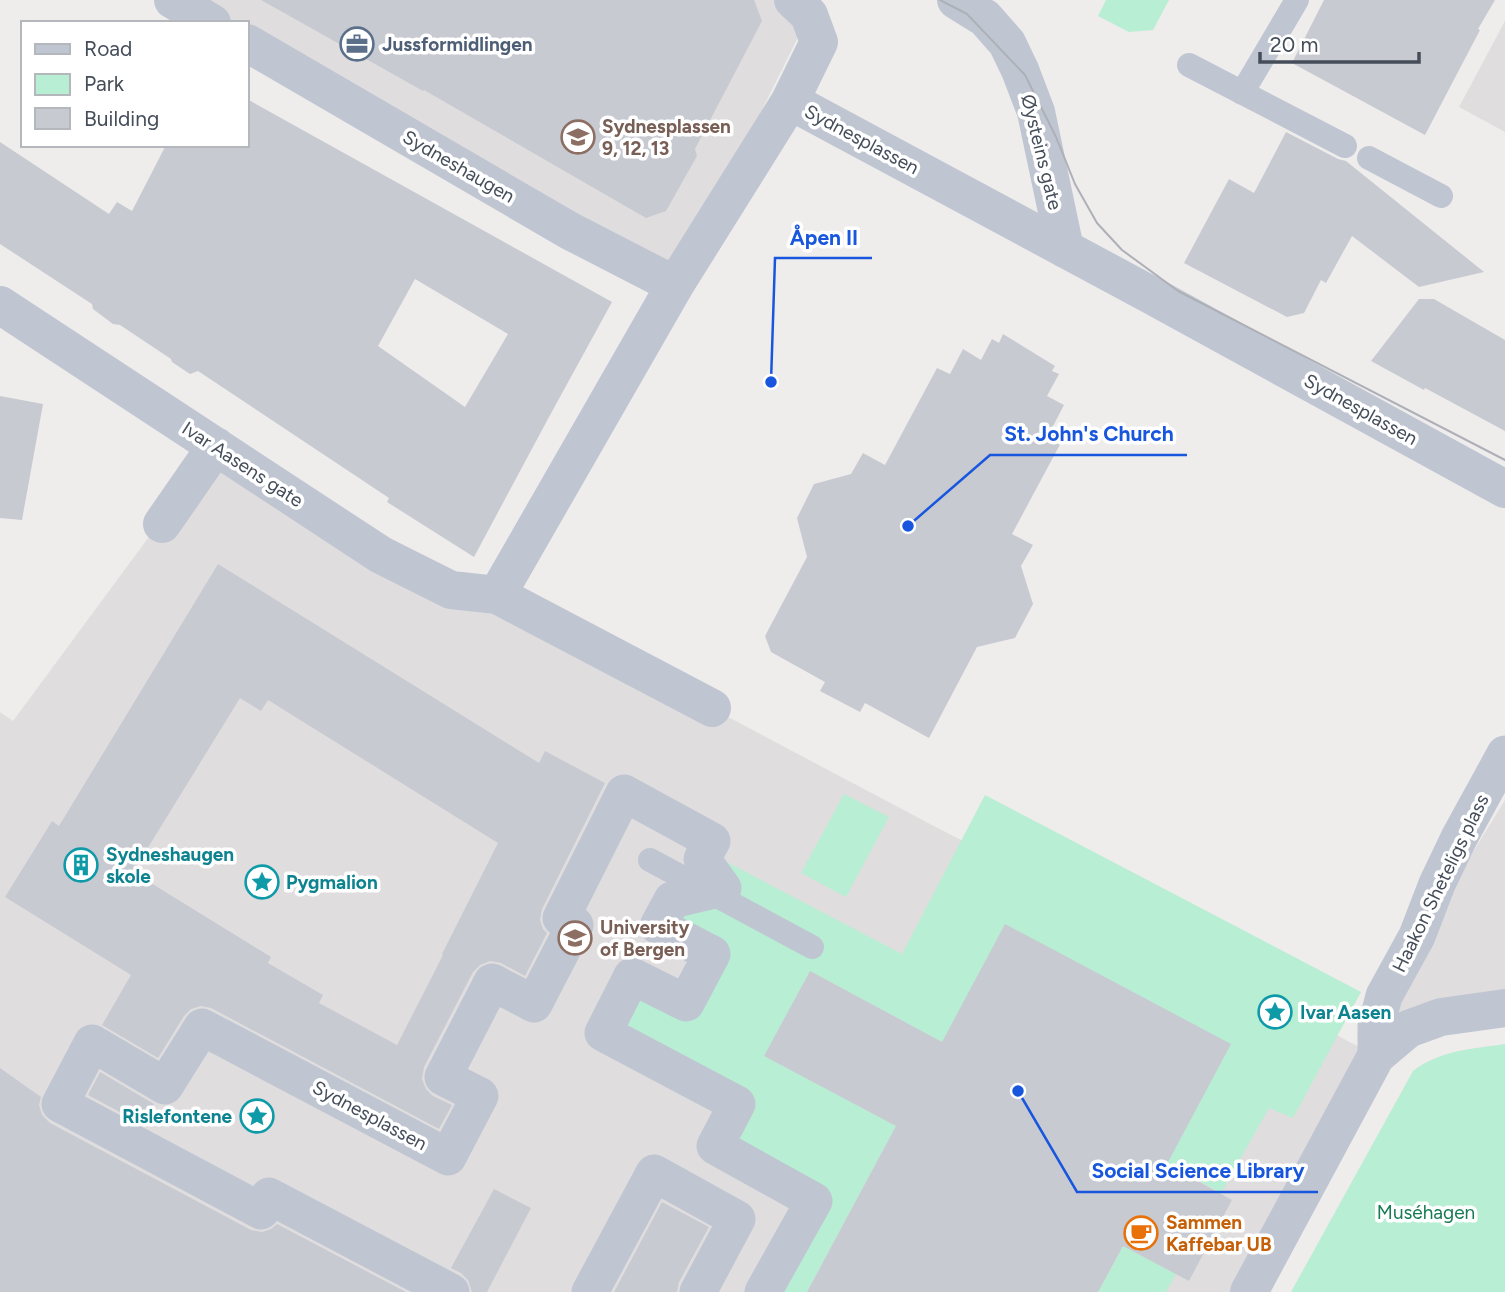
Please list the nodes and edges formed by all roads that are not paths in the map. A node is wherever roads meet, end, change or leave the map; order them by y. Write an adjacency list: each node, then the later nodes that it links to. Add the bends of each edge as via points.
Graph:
1 (173, 0): 5 (street)
2 (793, 0): 9 (street, via 809,15 819,42)
3 (956, 0): 13 (street, Øysteins gate, via 985,18 1007,43 1020,70 1036,112)
4 (1297, 0): 8 (lane)
5 (209, 21)
6 (248, 44): 14 (street, Sydneshaugen, via 570,231)
7 (1189, 65): 8 (lane)
8 (1242, 93): 10 (lane)
9 (790, 100): 13 (street, Sydnesplassen); 14 (street, Sydnesplassen)
10 (1345, 146)
11 (1368, 158): 12 (lane)
12 (1441, 196)
13 (1065, 249): 17 (street, Sydnesplassen)
14 (675, 285): 19 (street, Sydnesplassen)
15 (0, 305): 16 (street, Ivar Aasens gate)
16 (216, 446): 18 (street); 19 (street, Ivar Aasens gate, via 382,555 451,590)
17 (1505, 489)
18 (162, 524)
19 (497, 595): 20 (street)
20 (712, 708)
21 (1505, 754): 25 (street, Haakon Sheteligs plass, via 1459,838 1417,936 1384,996 1376,1027)
22 (650, 860): 23 (lane)
23 (812, 947)
24 (1505, 1008): 25 (street, Haakon Sheteligs plass, via 1441,1017 1408,1028)
25 (1376, 1056): 30 (street, Haakon Sheteligs plass)
26 (451, 1292): 29 (street, Sydnesplassen, via 269,1196 261,1211 60,1104 92,1043 165,1086 202,1027 448,1157 480,1096 443,1077 492,982 534,1004 575,926 561,918 624,793 712,841 702,859 723,888 672,900 658,926 712,954 686,1003 632,976 603,1033 737,1104 715,1146 814,1201)
27 (590, 1292): 28 (street, via 654,1173 737,1219)
28 (698, 1292)
29 (763, 1292)
30 (1249, 1292)

